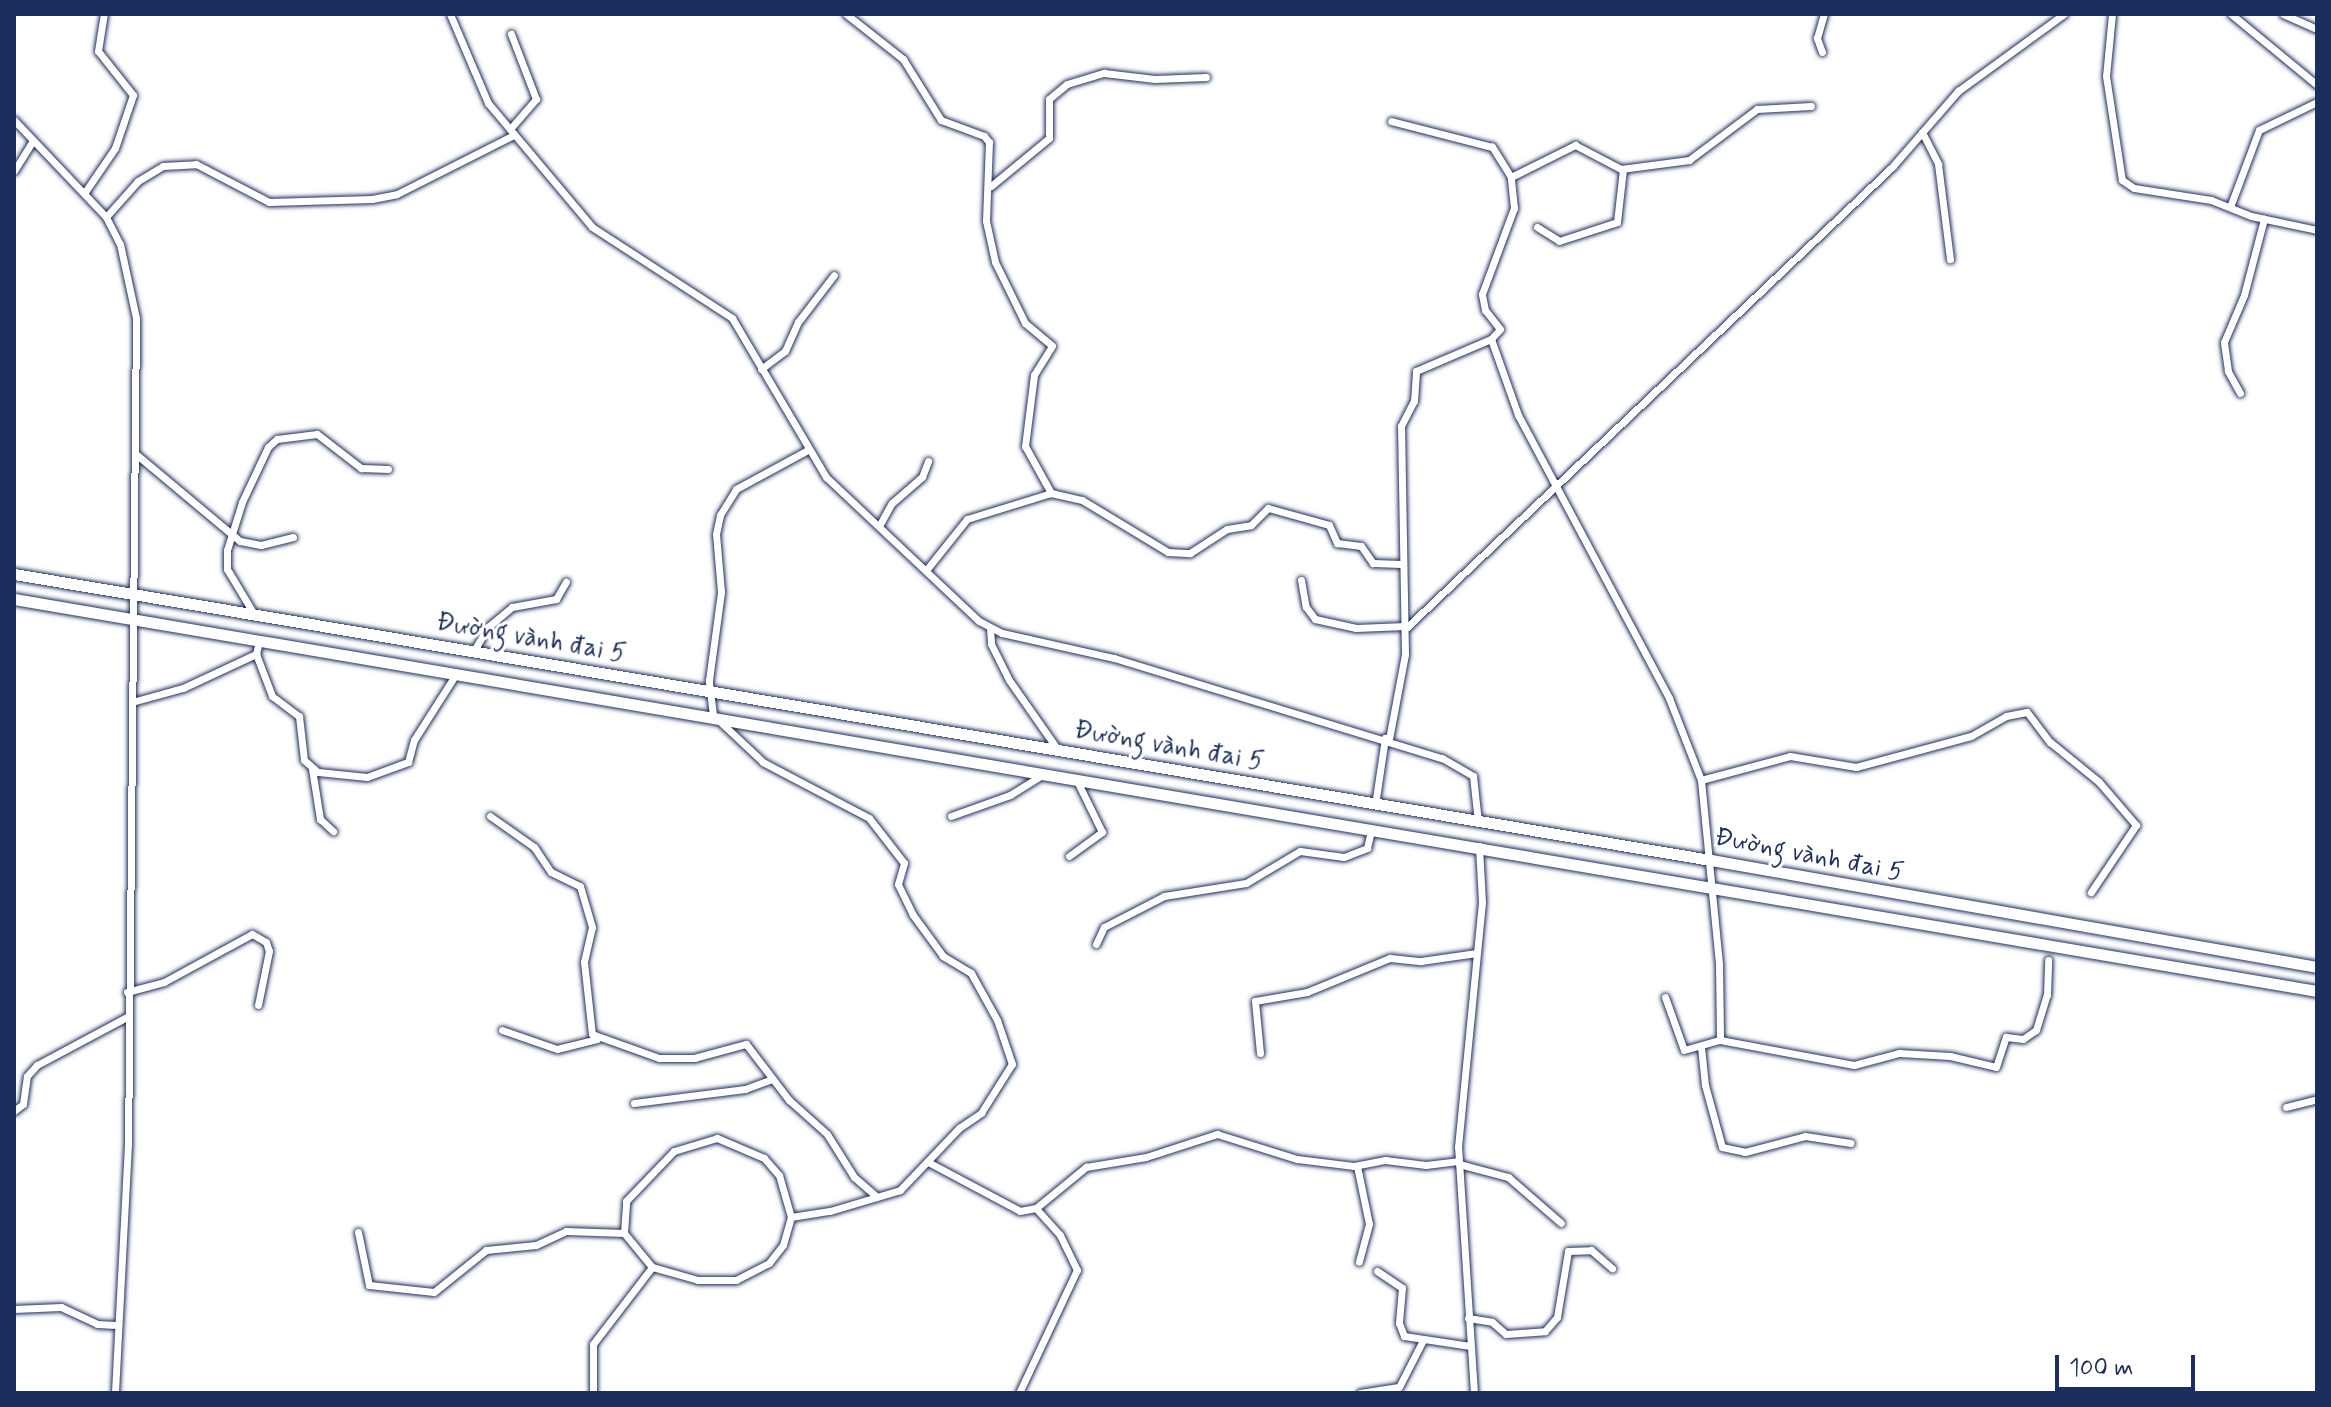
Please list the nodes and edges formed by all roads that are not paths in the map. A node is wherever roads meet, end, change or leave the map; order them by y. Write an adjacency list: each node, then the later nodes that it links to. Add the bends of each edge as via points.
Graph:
1 (104, 14): 25 (street, via 98,51 133,95 115,148)
2 (450, 14): 18 (street, via 483,94)
3 (846, 14): 24 (street, via 903,59 948,126 984,136)
4 (1824, 14): 11 (street, via 1817,38)
5 (2064, 14): 19 (street, via 1958,91)
6 (2112, 14): 26 (street, via 2106,76 2122,180 2134,188)
7 (2231, 14): 13 (street)
8 (2283, 14): 9 (street)
9 (2317, 29)
10 (511, 34): 18 (street, via 536,99)
11 (1822, 52)
12 (1206, 77): 24 (street, via 1104,73 1067,84 1049,99 1049,138)
13 (2317, 85)
14 (2317, 102): 26 (street, via 2259,130)
15 (1811, 106): 21 (street, via 1757,109 1689,160)
16 (14, 120): 20 (street)
17 (1391, 121): 23 (street, via 1492,147)
18 (512, 132): 27 (street, via 397,194 372,199 259,200 213,171 172,164 138,181); 34 (street, via 600,234 732,318)
19 (1922, 132): 31 (street, via 1938,164); 40 (street, via 1892,167)
20 (32, 142): 22 (street); 25 (street)
21 (1623, 169): 23 (street, via 1575,145); 29 (street, via 1617,222 1559,241)
22 (14, 171)
23 (1511, 177): 33 (street, via 1514,208 1482,294 1485,310 1500,329)
24 (991, 186): 41 (street, via 986,221 998,272 1025,323 1052,346 1034,375 1025,446)
25 (85, 192): 27 (street)
26 (2230, 207): 28 (street)
27 (106, 217): 37 (street, via 120,244 135,309)
28 (2264, 219): 30 (street); 35 (street, via 2244,295 2224,342 2228,371)
29 (1537, 227)
30 (2317, 230)
31 (1950, 259)
32 (834, 275): 34 (street, via 798,322 785,351)
33 (1491, 339): 40 (street, via 1514,407); 45 (street, via 1416,371 1414,401 1401,431)
34 (761, 369): 36 (street)
35 (2240, 393)
36 (806, 451): 42 (street, via 837,489); 60 (street, via 736,489 720,515 716,534 721,592)
37 (137, 455): 43 (street); 50 (street)
38 (928, 461): 42 (street, via 922,477 892,503)
39 (388, 469): 43 (street, via 361,468 317,434 277,439 252,479)
40 (1554, 490): 55 (street); 68 (street, via 1669,698)
41 (1051, 493): 45 (street, via 1082,500 1168,552 1190,553 1227,529 1251,525 1268,508 1329,525 1337,543 1361,546 1373,563); 46 (street, via 967,519)
42 (879, 526): 46 (street)
43 (232, 534): 44 (street, via 261,545); 52 (street, via 227,569)
44 (293, 537)
45 (1401, 564): 55 (street)
46 (927, 569): 54 (street)
47 (14, 574): 50 (main road, Đường vành đai 5)
48 (1301, 580): 55 (street, via 1306,607 1315,619 1356,628)
49 (566, 582): 57 (street, via 556,599 512,607 488,627)
50 (136, 594): 52 (main road, Đường vành đai 5); 53 (street)
51 (14, 599): 53 (main road, Đường vành đai 5)
52 (254, 614): 57 (main road, Đường vành đai 5)
53 (135, 620): 56 (main road, Đường vành đai 5); 61 (street)
54 (990, 628): 63 (street, via 1114,658); 64 (street, via 991,644 1009,680)
55 (1405, 628): 63 (street, via 1401,683)
56 (259, 641): 58 (street); 59 (main road, Đường vành đai 5)
57 (473, 652): 60 (main road, Đường vành đai 5)
58 (256, 654): 61 (street, via 183,688); 65 (street, via 275,701 299,716 304,760)
59 (456, 674): 62 (main road, Đường vành đai 5); 65 (street, via 414,740 408,762 367,777)
60 (710, 692): 62 (street); 64 (main road, Đường vành đai 5)
61 (132, 702): 87 (street)
62 (715, 718): 66 (main road, Đường vành đai 5); 102 (street, via 763,762 869,818 904,863 898,884 915,920 943,956 971,973 997,1020 1011,1069 981,1113)
63 (1387, 738): 69 (street); 72 (street, via 1466,769 1475,784)
64 (1058, 751): 69 (main road, Đường vành đai 5)
65 (312, 769): 74 (street, via 317,810)
66 (1046, 773): 67 (main road, Đường vành đai 5); 71 (street, via 1010,795)
67 (1075, 778): 73 (main road, Đường vành đai 5); 76 (street, via 1102,832)
68 (1701, 780): 77 (street); 79 (street, via 1790,756 1856,767 1971,736 2006,716 2027,712 2050,742 2099,782 2136,825)
69 (1375, 805): 72 (main road, Đường vành đai 5)
70 (490, 816): 92 (street, via 534,847 551,872 580,886 592,927 584,962 585,998 589,1026)
71 (951, 816)
72 (1478, 822): 77 (main road, Đường vành đai 5)
73 (1371, 828): 75 (main road, Đường vành đai 5); 81 (street, via 1367,848 1344,857 1300,851 1246,883 1164,896 1104,927)
74 (333, 831)
75 (1479, 846): 78 (main road, Đường vành đai 5); 83 (street)
76 (1069, 856)
77 (1711, 860): 78 (street); 80 (main road, Đường vành đai 5)
78 (1713, 884): 82 (main road, Đường vành đai 5); 93 (street)
79 (2091, 892)
80 (2084, 929): 82 (main road); 85 (main road, Đường vành đai 5)
81 (1096, 944)
82 (2080, 950): 86 (main road, Đường vành đai 5)
83 (1476, 953): 95 (street, via 1421,961 1390,958 1307,992 1255,1001); 103 (street)
84 (2048, 960): 93 (street, via 2047,995 2036,1030 2023,1039 2006,1037 1996,1067 1950,1056 1899,1053 1854,1065)
85 (2317, 967)
86 (2317, 991)
87 (127, 992): 89 (street, via 164,982 252,934 266,942 269,951); 90 (street)
88 (1665, 997): 94 (street, via 1680,1045 1689,1050)
89 (258, 1005)
90 (127, 1017): 100 (street, via 37,1065 27,1076 23,1104); 117 (street, via 128,1144)
91 (502, 1030): 92 (street, via 557,1049)
92 (597, 1039): 96 (street, via 659,1058 694,1058 746,1044)
93 (1720, 1040): 94 (street)
94 (1701, 1047): 101 (street, via 1722,1147 1745,1152 1805,1136)
95 (1260, 1053)
96 (772, 1079): 98 (street, via 745,1089); 105 (street, via 827,1134 854,1177)
97 (2317, 1099): 99 (street)
98 (634, 1103)
99 (2286, 1107)
100 (14, 1111)
101 (1850, 1143)
102 (928, 1162): 105 (street, via 900,1190); 106 (street, via 1011,1208)
103 (1458, 1162): 104 (street, via 1385,1160); 108 (street, via 1508,1177); 116 (street)
104 (1357, 1166): 106 (street, via 1297,1159 1217,1134 1156,1155 1086,1167); 111 (street, via 1369,1224)
105 (877, 1197): 107 (street)
106 (1036, 1208): 122 (street, via 1060,1235 1077,1270)
107 (791, 1217): 110 (street, via 772,1165 717,1138 674,1151 635,1187 626,1201); 112 (street, via 778,1255 736,1280 698,1280)
108 (1561, 1223)
109 (358, 1232): 110 (street, via 369,1285 434,1292 486,1250 536,1245 566,1231)
110 (624, 1233): 112 (street)
111 (1359, 1262)
112 (652, 1267): 121 (street, via 593,1344)
113 (1612, 1268): 116 (street, via 1591,1250 1568,1251 1557,1317 1545,1331 1506,1334 1492,1322)
114 (1377, 1271): 118 (street, via 1402,1288 1400,1330)
115 (14, 1309): 117 (street, via 61,1307 97,1324)
116 (1468, 1318): 119 (street)
117 (116, 1325): 120 (street)
118 (1422, 1342): 119 (street); 123 (street, via 1399,1387)
119 (1470, 1346): 124 (street)
120 (115, 1393)
121 (593, 1393)
122 (1019, 1393)
123 (1360, 1393)
124 (1474, 1393)

